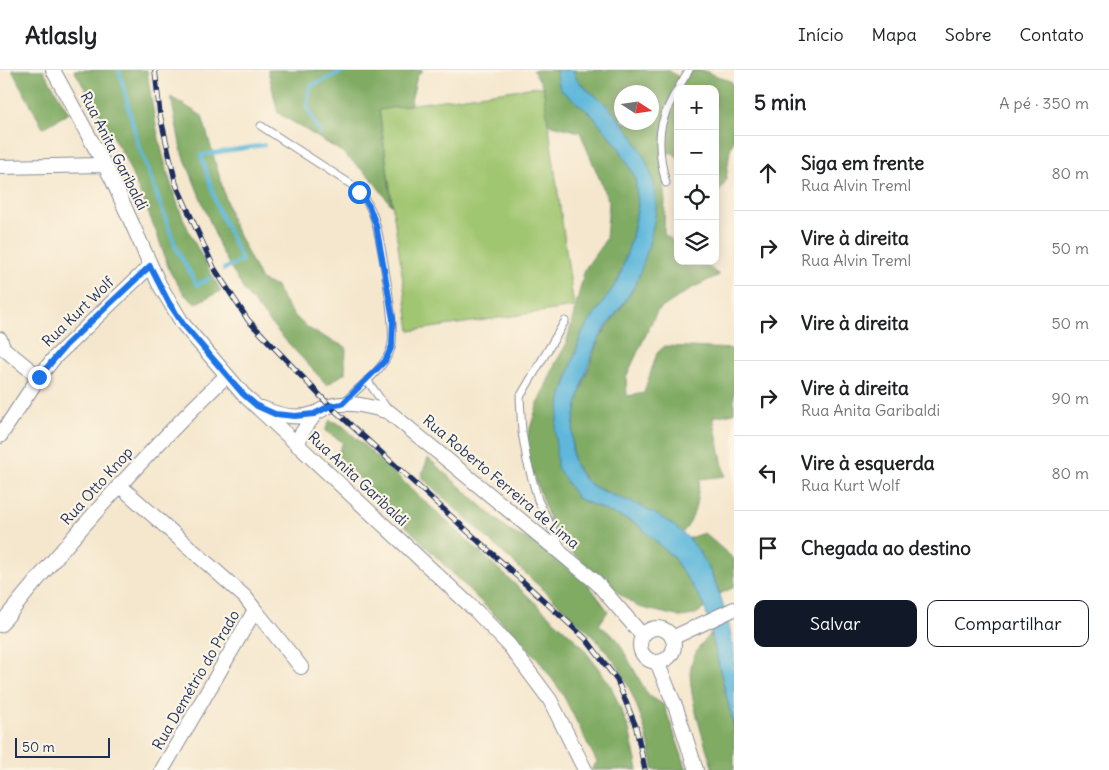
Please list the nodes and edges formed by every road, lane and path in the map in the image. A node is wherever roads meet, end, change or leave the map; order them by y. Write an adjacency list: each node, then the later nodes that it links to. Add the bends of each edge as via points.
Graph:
1 (53, 70): 4 (street, Rua Anita Garibaldi)
2 (689, 70): 6 (lane, via 660,129 659,152)
3 (261, 126): 12 (lane, via 352,185 373,214 394,328 389,354)
4 (104, 165): 5 (street); 7 (street, Rua Anita Garibaldi)
5 (0, 167)
6 (666, 183)
7 (150, 266): 10 (street, Rua Anita Garibaldi, via 183,324); 11 (street, Rua Kurt Wolf, via 66,345)
8 (565, 321): 20 (lane, via 520,397 523,440 538,500)
9 (1, 345): 11 (street)
10 (226, 376): 14 (street, Rua Anita Garibaldi); 19 (street, Rua Otto Knop)
11 (39, 377): 17 (street, Rua Kurt Wolf)
12 (367, 380): 13 (lane); 15 (lane)
13 (342, 404): 15 (street, Rua Roberto Ferreira de Lima, via 369,406); 16 (street, Rua Roberto Ferreira de Lima)
14 (257, 406): 16 (street, Rua Roberto Ferreira de Lima, via 275,414); 18 (street, Rua Anita Garibaldi)
15 (389, 412): 20 (street, Rua Roberto Ferreira de Lima)
16 (314, 414): 18 (street, via 301,434)
17 (0, 436)
18 (298, 446): 29 (street, Rua Anita Garibaldi, via 476,611 508,645 550,700)
19 (119, 484): 22 (street, Rua Demétrio do Prado, via 245,597); 23 (street, Rua Otto Knop)
20 (565, 556): 24 (street, Rua Roberto Ferreira de Lima, via 596,582)
21 (734, 609): 25 (street)
22 (255, 610): 27 (street); 28 (street, Rua Demétrio do Prado)
23 (0, 625)
24 (642, 636): 25 (street, via 654,628 661,629); 26 (street, via 640,643 644,656)
25 (672, 638): 26 (street, via 672,651 663,661)
26 (657, 662): 30 (street)
27 (301, 667)
28 (162, 770)
29 (585, 770)
30 (696, 770)

